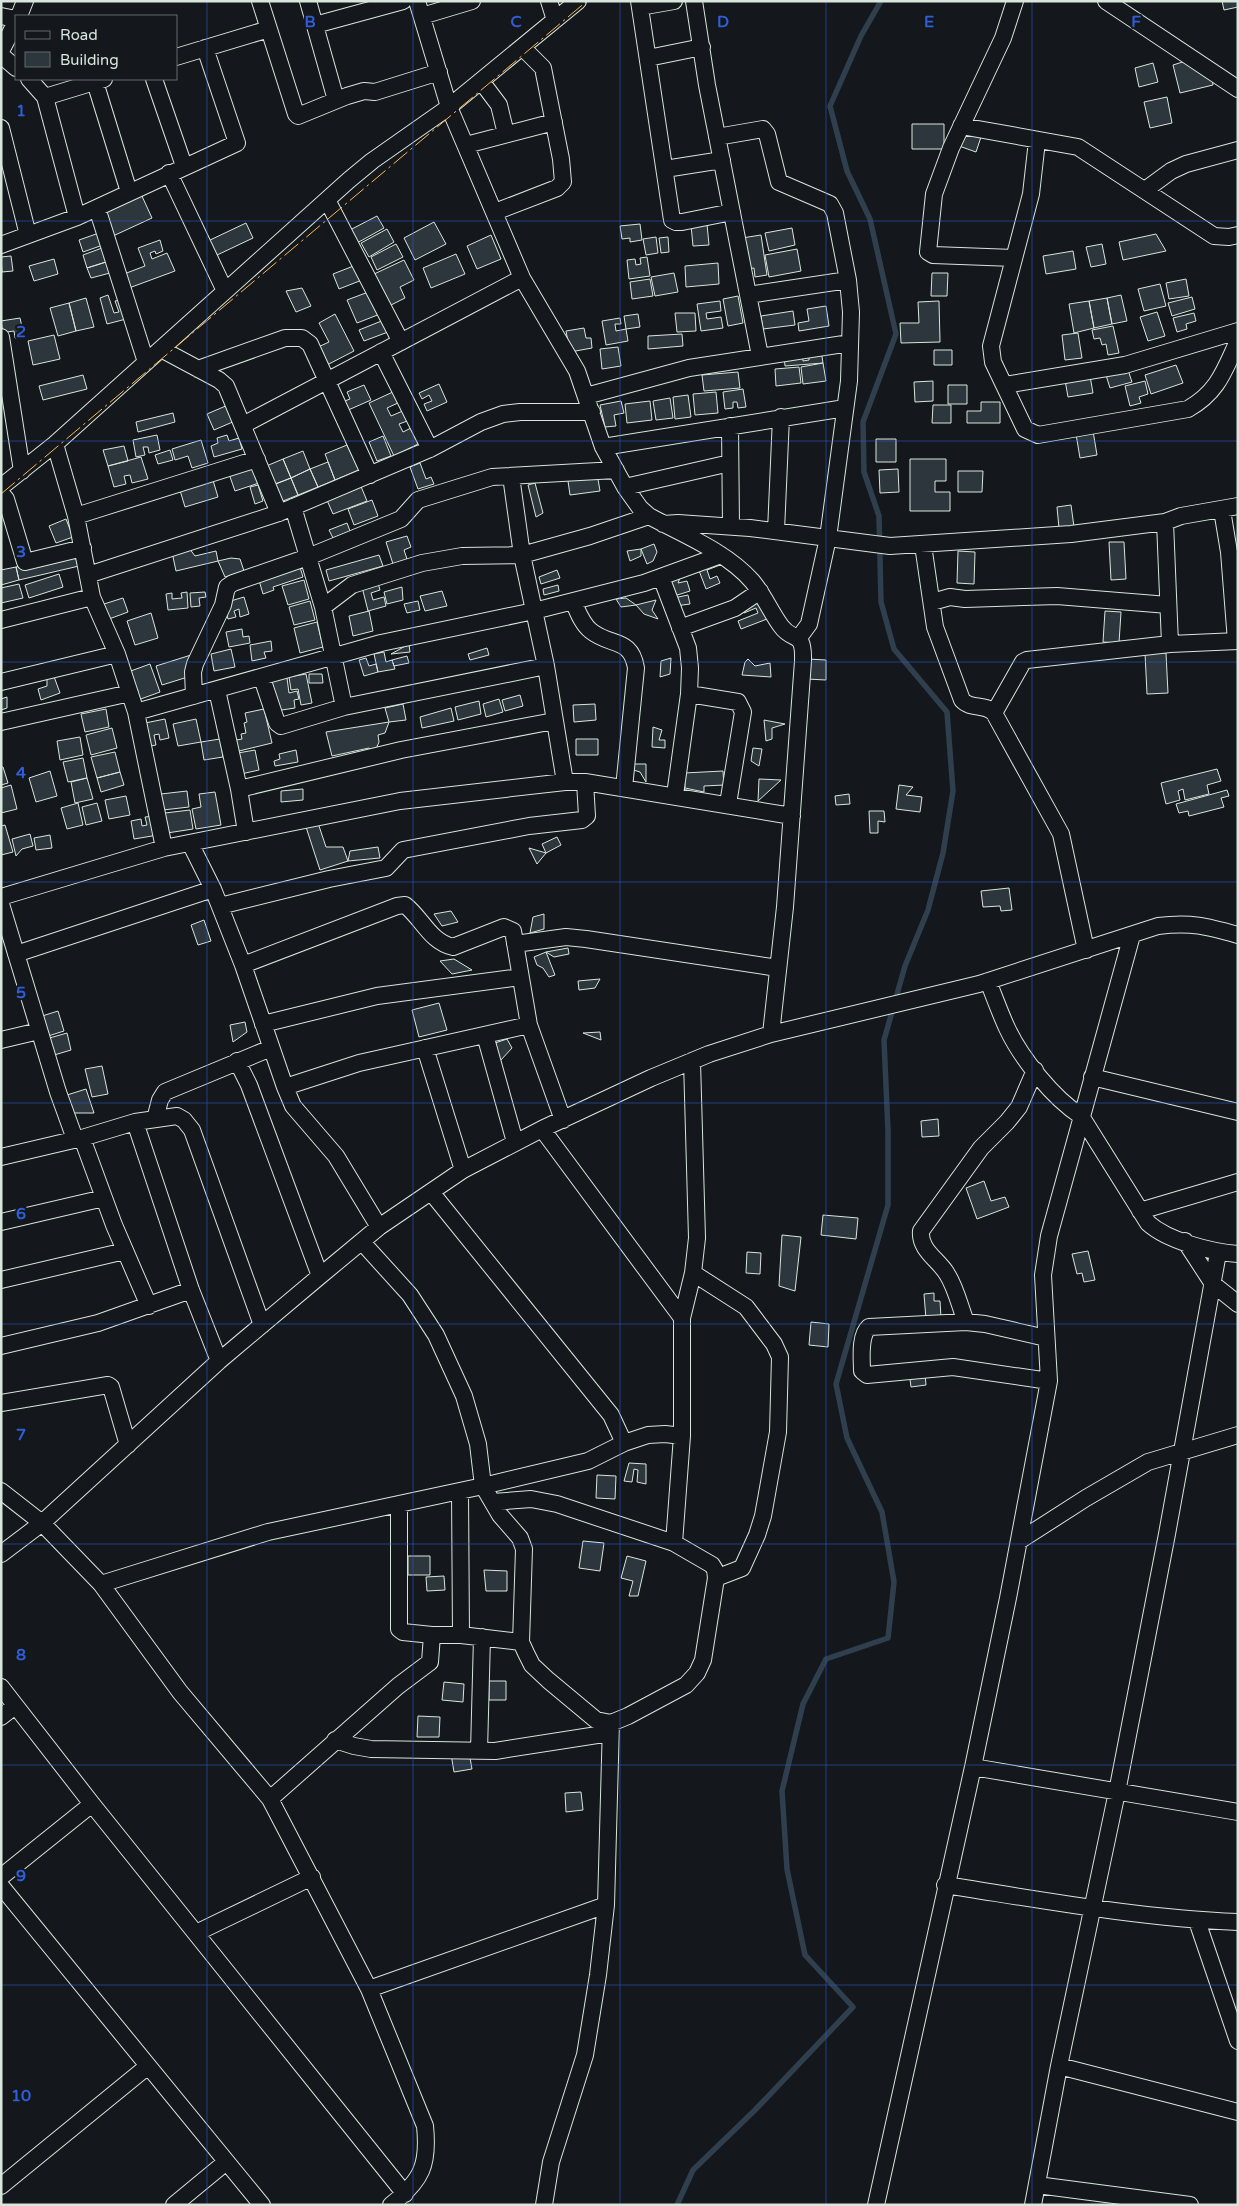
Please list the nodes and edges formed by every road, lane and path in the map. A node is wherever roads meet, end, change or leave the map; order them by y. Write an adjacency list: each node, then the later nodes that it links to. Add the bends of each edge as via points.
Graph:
1 (25, 1): 14 (street)
2 (260, 1): 20 (street)
3 (308, 1): 19 (street)
4 (403, 1): 19 (street)
5 (472, 1): 13 (street)
6 (549, 1): 17 (street)
7 (578, 1): 17 (street)
8 (674, 1): 12 (street)
9 (694, 1): 22 (street)
10 (1015, 1): 39 (street, via 1003,38)
11 (1106, 1): 34 (street)
12 (639, 4): 27 (street)
13 (420, 9): 29 (street)
14 (19, 15)
15 (1, 16): 16 (street)
16 (15, 20)
17 (555, 20): 21 (street)
18 (15, 22): 24 (street)
19 (315, 25): 36 (street)
20 (269, 29): 23 (street); 36 (street, via 296,114 302,116)
21 (522, 47): 33 (street); 38 (street, via 543,68)
22 (702, 47): 27 (street); 42 (street)
23 (205, 48): 26 (street); 47 (street, via 237,141)
24 (1, 51)
25 (1, 55): 28 (street)
26 (178, 56)
27 (648, 58): 48 (street)
28 (15, 67)
29 (439, 72): 36 (street, via 375,92 364,91); 37 (street)
30 (29, 80): 35 (street)
31 (100, 80): 35 (street); 51 (street)
32 (154, 80): 47 (street)
33 (480, 81): 37 (street); 41 (street, via 499,105)
34 (1235, 85)
35 (45, 97): 56 (street)
36 (336, 100)
37 (449, 107): 44 (street); 52 (street, via 372,161)
38 (554, 122): 41 (street); 54 (street, via 563,182 557,188)
39 (961, 126): 43 (street); 60 (street, via 934,194 928,252)
40 (1, 128): 58 (street)
41 (506, 134): 44 (street)
42 (717, 137): 46 (street); 62 (street, via 763,130 767,134 779,182 830,204 836,213)
43 (1037, 140): 50 (street, via 1078,147); 60 (street, via 1031,194)
44 (466, 145): 54 (street)
45 (1238, 150): 50 (street, via 1186,164 1170,171)
46 (722, 160): 48 (street); 55 (street)
47 (184, 166): 49 (street)
48 (665, 169): 55 (street, via 672,220 676,222)
49 (169, 173): 51 (street); 63 (street)
50 (1145, 190): 57 (street, via 1214,236)
51 (129, 192): 53 (street)
52 (327, 200): 63 (street); 68 (street)
53 (97, 208): 56 (street); 73 (street)
54 (495, 212): 61 (street)
55 (732, 212): 64 (street)
56 (78, 217): 58 (street)
57 (1238, 235)
58 (28, 236): 59 (street)
59 (1, 245)
60 (1014, 258): 76 (street, via 991,346 993,362)
61 (522, 278): 68 (street); 78 (street, via 577,372)
62 (848, 280): 64 (street); 69 (street)
63 (225, 291): 70 (street)
64 (748, 295): 72 (street)
65 (1238, 332): 76 (street, via 1124,365)
66 (1, 337): 77 (street)
67 (1238, 341): 76 (street, via 1216,387 1202,402 1188,409 1038,435 1024,429)
68 (401, 342): 71 (street)
69 (850, 343): 72 (street); 79 (street)
70 (161, 349): 73 (street); 74 (street)
71 (381, 352): 75 (street); 86 (street)
72 (760, 356): 78 (street, via 666,373)
73 (146, 362): 84 (street)
74 (198, 368): 75 (street, via 294,337 310,344); 82 (street, via 226,386)
75 (326, 381): 82 (street); 91 (street)
76 (1005, 386)
77 (5, 392): 90 (street)
78 (586, 396): 80 (street)
79 (845, 408): 81 (street); 103 (street)
80 (592, 412): 85 (street); 86 (street, via 503,414 481,422)
81 (781, 417): 83 (street); 102 (street)
82 (243, 425): 87 (street)
83 (730, 426): 85 (street); 88 (street)
84 (55, 444): 90 (street); 98 (street)
85 (603, 447): 89 (street)
86 (430, 450): 91 (street)
87 (257, 459): 97 (street); 98 (street)
88 (730, 463): 94 (street); 101 (street)
89 (616, 470): 92 (street); 94 (street)
90 (22, 471): 93 (street)
91 (370, 475): 97 (street)
92 (511, 476): 107 (street); 108 (street, via 492,477 418,500 401,520)
93 (1, 487)
94 (625, 487): 99 (street, via 640,508)
95 (1, 493): 105 (street, via 6,499 25,562)
96 (1230, 508): 100 (street); 113 (street, via 1229,552)
97 (286, 510): 108 (street); 109 (street)
98 (76, 516): 105 (street)
99 (656, 520): 101 (street); 106 (street); 107 (street)
100 (1165, 522): 104 (street, via 1071,534); 116 (street)
101 (731, 526): 102 (street)
102 (776, 531): 103 (street)
103 (828, 538): 104 (street, via 890,546); 121 (street, via 809,624)
104 (923, 545): 115 (street)
105 (83, 548): 109 (street)
106 (721, 555): 110 (street); 111 (street, via 736,565)
107 (522, 556): 117 (street, via 462,556 422,564 352,585); 118 (street)
108 (308, 557): 117 (street); 132 (street, via 227,587 223,605 195,664)
109 (88, 575): 112 (street)
110 (660, 577): 114 (street); 120 (street)
111 (760, 592): 120 (street, via 735,608); 121 (street, via 782,628)
112 (92, 596): 119 (street); 124 (street)
113 (1235, 598): 122 (street)
114 (573, 601): 118 (street); 140 (street, via 584,624 592,632 628,648 634,656 636,668)
115 (932, 602): 116 (street, via 950,596 965,599 1057,596); 135 (street, via 936,627 962,700 971,706 989,708)
116 (1168, 606): 123 (street)
117 (322, 607): 125 (street)
118 (534, 611): 125 (street, via 381,643); 126 (street)
119 (1, 620)
120 (680, 628): 131 (street, via 688,648)
121 (798, 638): 144 (street, via 802,644 803,661)
122 (1237, 641): 123 (street)
123 (1170, 644): 135 (street, via 1027,660)
124 (117, 654): 128 (street); 130 (street)
125 (333, 658): 127 (street); 133 (street)
126 (546, 666): 133 (street); 136 (street)
127 (262, 678): 129 (street); 133 (street, via 279,725)
128 (1, 682)
129 (217, 690): 132 (street); 141 (street)
130 (130, 693): 134 (street); 137 (street)
131 (689, 694): 142 (street); 143 (street, via 738,702 743,712)
132 (194, 696): 134 (street)
133 (344, 707)
134 (136, 712): 147 (street)
135 (994, 713): 155 (street, via 1061,834)
136 (554, 721): 138 (street); 141 (street, via 401,750)
137 (1, 722)
138 (565, 782): 139 (street); 145 (street, via 400,801)
139 (585, 782): 140 (street); 151 (street, via 587,816 582,820 529,826 403,850 386,868)
140 (624, 788): 142 (street)
141 (239, 789): 145 (street)
142 (676, 795): 143 (street)
143 (728, 804): 144 (street)
144 (792, 816): 158 (street)
145 (246, 832): 146 (street)
146 (190, 843): 147 (street); 148 (street)
147 (164, 848): 149 (street)
148 (213, 889): 151 (street); 156 (street)
149 (1, 897)
150 (1, 904): 156 (street)
151 (220, 906): 157 (street)
152 (1132, 935): 153 (street, via 1158,926 1181,923 1204,925); 155 (street); 172 (street)
153 (1238, 935)
154 (515, 944): 157 (street, via 513,930 504,927 453,947 444,945 405,905); 158 (street, via 566,937); 159 (street)
155 (1086, 950): 160 (street)
156 (16, 954): 163 (street)
157 (243, 965): 161 (street)
158 (778, 968): 164 (street)
159 (520, 977): 161 (street, via 377,996); 162 (street)
160 (988, 981): 164 (street); 171 (street, via 1008,1029)
161 (263, 1024): 167 (street)
162 (529, 1025): 165 (street); 177 (street)
163 (38, 1031): 166 (street); 180 (street, via 58,1092)
164 (771, 1034): 170 (street)
165 (485, 1035): 168 (street); 181 (street)
166 (1, 1040)
167 (271, 1048): 169 (street); 173 (street)
168 (425, 1048): 173 (street, via 359,1063); 183 (street)
169 (237, 1061): 176 (street, via 173,1086 160,1100); 196 (street, via 249,1085)
170 (692, 1061): 177 (street); 195 (street, via 697,1238)
171 (1035, 1070): 175 (street, via 1051,1092); 203 (street, via 1019,1107 981,1148 920,1232 923,1244 947,1273)
172 (1092, 1077): 174 (street); 175 (street)
173 (285, 1087): 189 (street, via 298,1112 336,1156)
174 (1238, 1112)
175 (1081, 1116): 187 (street); 205 (street, via 1049,1236 1043,1275)
176 (156, 1119): 178 (street); 204 (street, via 176,1116 192,1130)
177 (563, 1120): 179 (street)
178 (135, 1122): 180 (street); 199 (street)
179 (542, 1129): 181 (street); 202 (street)
180 (79, 1139): 182 (street); 186 (street)
181 (515, 1142): 183 (street)
182 (1, 1158)
183 (463, 1170): 185 (street)
184 (1238, 1182): 187 (street)
185 (431, 1192): 189 (street); 212 (street, via 611,1415)
186 (104, 1198): 188 (street); 192 (street)
187 (1140, 1211): 190 (street, via 1157,1231)
188 (1, 1222)
189 (379, 1227): 191 (street)
190 (1185, 1241): 193 (street); 198 (street)
191 (362, 1242): 196 (street); 215 (street, via 410,1296 436,1335 464,1396 478,1444)
192 (125, 1251): 197 (street); 201 (street)
193 (1218, 1253): 194 (street); 198 (street)
194 (1238, 1254)
195 (693, 1274): 202 (street); 224 (street, via 746,1307 780,1356 778,1432 761,1522 742,1568)
196 (320, 1276): 204 (street)
197 (1, 1280)
198 (1213, 1284): 200 (street); 214 (street)
199 (191, 1290): 201 (street); 207 (street)
200 (1238, 1304)
201 (149, 1306): 206 (street, via 98,1323)
202 (682, 1318): 211 (street)
203 (966, 1322): 205 (street); 208 (street, via 870,1327 866,1330 863,1346 862,1371 867,1375 953,1367)
204 (262, 1325): 207 (street)
205 (1046, 1338): 208 (street)
206 (1, 1346)
207 (219, 1361): 213 (street)
208 (1049, 1381): 221 (street)
209 (1, 1403): 213 (street, via 108,1385)
210 (1238, 1435): 214 (street)
211 (682, 1436): 212 (street, via 648,1435); 222 (street)
212 (624, 1442): 215 (street, via 588,1461)
213 (128, 1445): 220 (street)
214 (1182, 1450): 221 (street, via 1148,1462); 237 (street)
215 (484, 1486): 217 (street); 218 (street)
216 (1, 1490): 220 (street)
217 (460, 1491): 219 (street); 226 (street)
218 (493, 1502): 222 (street, via 544,1500); 229 (street, via 520,1538 524,1549)
219 (399, 1504): 225 (street, via 268,1532); 227 (street, via 398,1626 402,1632)
220 (42, 1523): 223 (street); 225 (street)
221 (1019, 1541): 236 (street)
222 (674, 1543): 224 (street, via 712,1565)
223 (1, 1554)
224 (716, 1578): 233 (street, via 703,1660 697,1673 686,1684)
225 (101, 1584): 238 (street, via 180,1692)
226 (461, 1634): 227 (street); 228 (street)
227 (432, 1635): 234 (street, via 430,1662)
228 (482, 1637): 229 (street); 235 (street)
229 (521, 1642): 233 (street, via 532,1665 596,1720)
230 (1, 1688): 231 (street)
231 (15, 1706): 232 (street); 239 (street)
232 (1, 1717)
233 (610, 1728): 235 (street, via 504,1750); 245 (street)
234 (334, 1740): 235 (street, via 371,1748); 238 (street)
235 (479, 1751)
236 (973, 1767): 237 (street); 243 (street)
237 (1117, 1792): 240 (street); 246 (street)
238 (270, 1799): 242 (street)
239 (92, 1804): 241 (street); 249 (street)
240 (1237, 1810)
241 (1, 1877)
242 (312, 1877): 249 (street); 250 (street)
243 (945, 1885): 246 (street); 263 (street)
244 (1, 1886): 252 (street)
245 (606, 1905): 250 (street); 262 (street, via 586,2055 551,2162)
246 (1094, 1909): 247 (street); 253 (street)
247 (1198, 1921): 248 (street); 251 (street)
248 (1238, 1922)
249 (196, 1933): 258 (street)
250 (369, 1989): 258 (street, via 425,2126 428,2149 424,2168)
251 (1238, 2041)
252 (148, 2066): 255 (street); 257 (street)
253 (1059, 2066): 254 (street); 256 (street)
254 (1238, 2112)
255 (226, 2162): 259 (street); 260 (street)
256 (1037, 2185): 264 (street); 265 (street)
257 (1, 2186)
258 (405, 2194): 261 (street)
259 (174, 2205)
260 (262, 2205)
261 (391, 2205)
262 (544, 2205)
263 (876, 2205)
264 (1033, 2205)
265 (1190, 2205)

